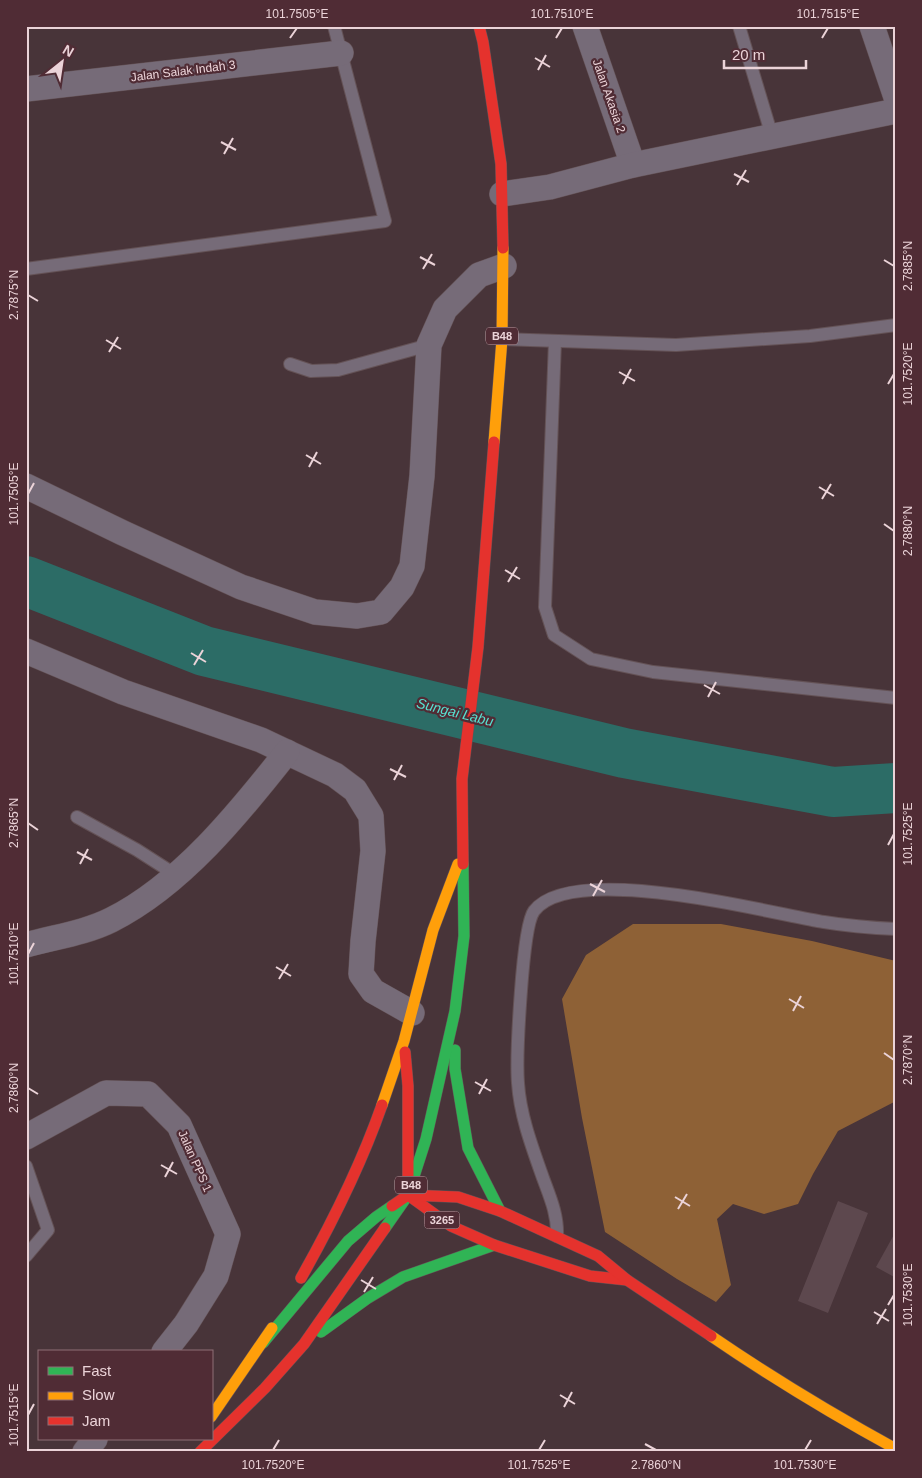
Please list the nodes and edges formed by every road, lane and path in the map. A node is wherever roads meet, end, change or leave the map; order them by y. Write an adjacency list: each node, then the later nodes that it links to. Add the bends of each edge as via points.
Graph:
1 (334, 26): 6 (lane)
2 (479, 26): 12 (main road, B48, via 502,164)
3 (585, 26): 11 (street, Jalan Akasia 2)
4 (738, 26): 10 (lane)
5 (872, 26): 8 (street)
6 (340, 53): 7 (street, Jalan Salak Indah 3); 14 (lane, via 385,222)
7 (26, 89)
8 (896, 97)
9 (896, 111): 10 (street)
10 (772, 136): 11 (street)
11 (633, 165): 12 (street, via 550,187)
12 (502, 194): 13 (main road, B48)
13 (504, 266): 16 (main road, B48); 18 (street, via 479,275 445,309)
14 (26, 269)
15 (896, 325): 17 (lane, via 810,336 676,345)
16 (502, 339): 17 (lane); 25 (main road, B48, via 478,647 462,779)
17 (555, 341): 22 (lane, via 545,607 554,635 591,659 653,672)
18 (429, 345): 19 (lane, via 338,370 311,371); 20 (street, via 422,476 412,566 402,587 381,612 357,616 315,612 241,587)
19 (290, 364)
20 (26, 486)
21 (26, 651): 23 (street, via 123,692)
22 (896, 698)
23 (287, 752): 26 (street, via 216,837); 30 (street, via 335,774 355,790 371,816 373,851 361,974 374,991)
24 (77, 817): 26 (lane)
25 (464, 848): 29 (main road, B48, via 464,936); 30 (main road, B48, via 433,930)
26 (176, 874): 28 (street, via 152,894 109,921)
27 (896, 929): 36 (lane, via 825,922 734,904 608,889 566,894 541,904 529,924 523,972 518,1083 521,1108 558,1222)
28 (26, 945)
29 (454, 1011): 34 (main road, B48, via 426,1139); 35 (main road, via 455,1069 468,1148)
30 (412, 1013): 31 (main road, B48)
31 (404, 1040): 34 (main road, via 408,1086); 40 (main road, B48, via 373,1130 324,1236)
32 (26, 1136): 42 (street, Jalan PPS 1, via 106,1093 148,1094 180,1125 228,1234 216,1276)
33 (26, 1166): 38 (lane, via 48,1230)
34 (408, 1194): 35 (main road, 3265, via 458,1197); 37 (main road, 3265, via 451,1226); 40 (main road, via 348,1241); 41 (main road, B48)
35 (500, 1211): 36 (main road, 3265)
36 (557, 1236): 39 (main road, 3265, via 598,1256)
37 (494, 1245): 39 (main road, 3265, via 590,1276); 41 (main road, via 403,1277)
38 (26, 1256)
39 (627, 1280): 45 (main road, 3265, via 750,1363)
40 (263, 1343): 43 (main road, B48)
41 (304, 1344): 47 (main road, B48)
42 (166, 1350)
43 (212, 1416)
44 (94, 1440): 46 (street)
45 (896, 1450)
46 (85, 1452)
47 (200, 1452)

